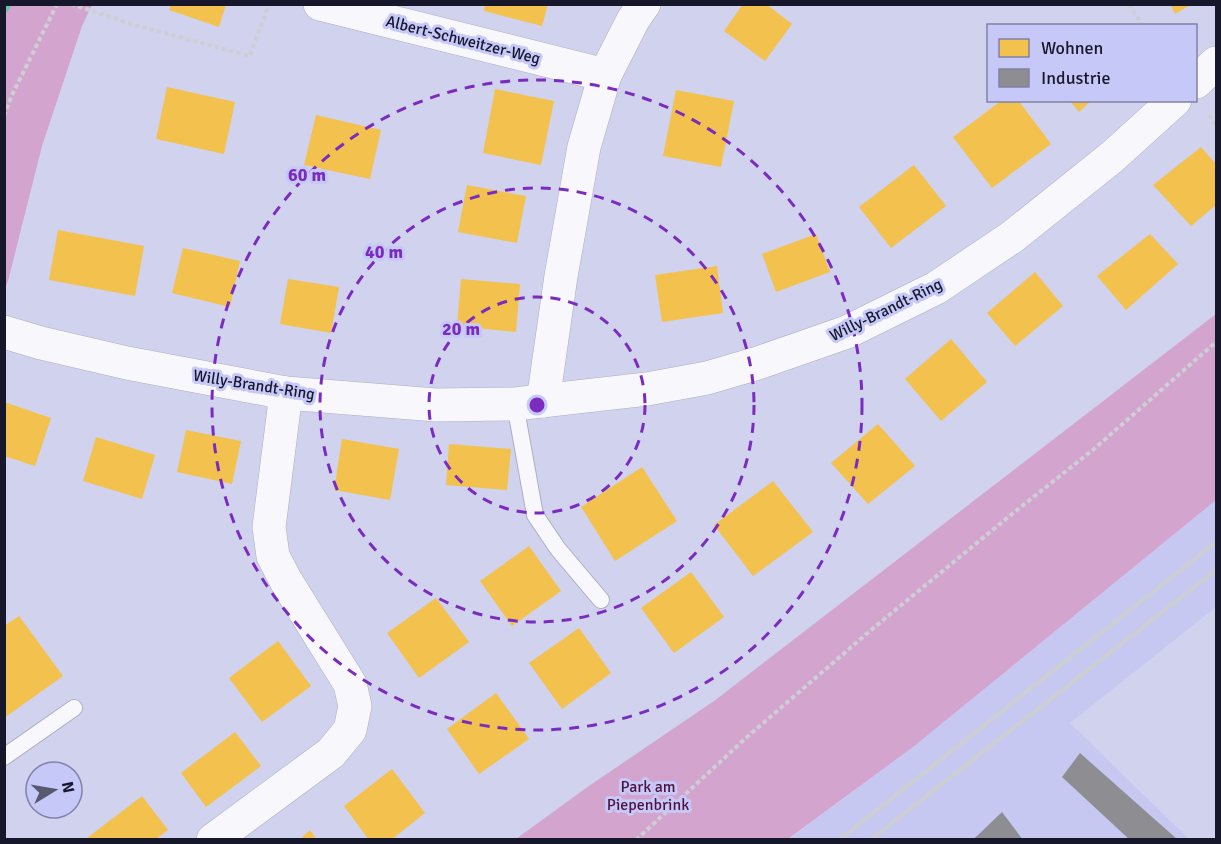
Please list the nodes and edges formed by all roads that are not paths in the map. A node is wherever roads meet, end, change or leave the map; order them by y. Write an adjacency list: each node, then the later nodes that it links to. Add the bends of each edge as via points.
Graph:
1 (320, 4): 4 (street, Albert-Schweitzer-Weg)
2 (644, 4): 4 (street)
3 (1216, 63): 5 (street)
4 (605, 75): 9 (street, via 584,147 561,276)
5 (1197, 81)
6 (1173, 102): 9 (street, Willy-Brandt-Ring, via 1112,157 1012,237 936,288 847,332 707,378)
7 (4, 332): 8 (street, Willy-Brandt-Ring, via 127,363)
8 (286, 393): 9 (street, Willy-Brandt-Ring, via 436,405); 13 (street, via 268,527 273,556 350,684 356,706 350,730 331,753)
9 (529, 402): 10 (lane, via 535,515)
10 (601, 600)
11 (74, 708): 12 (lane)
12 (4, 757)
13 (213, 840)

